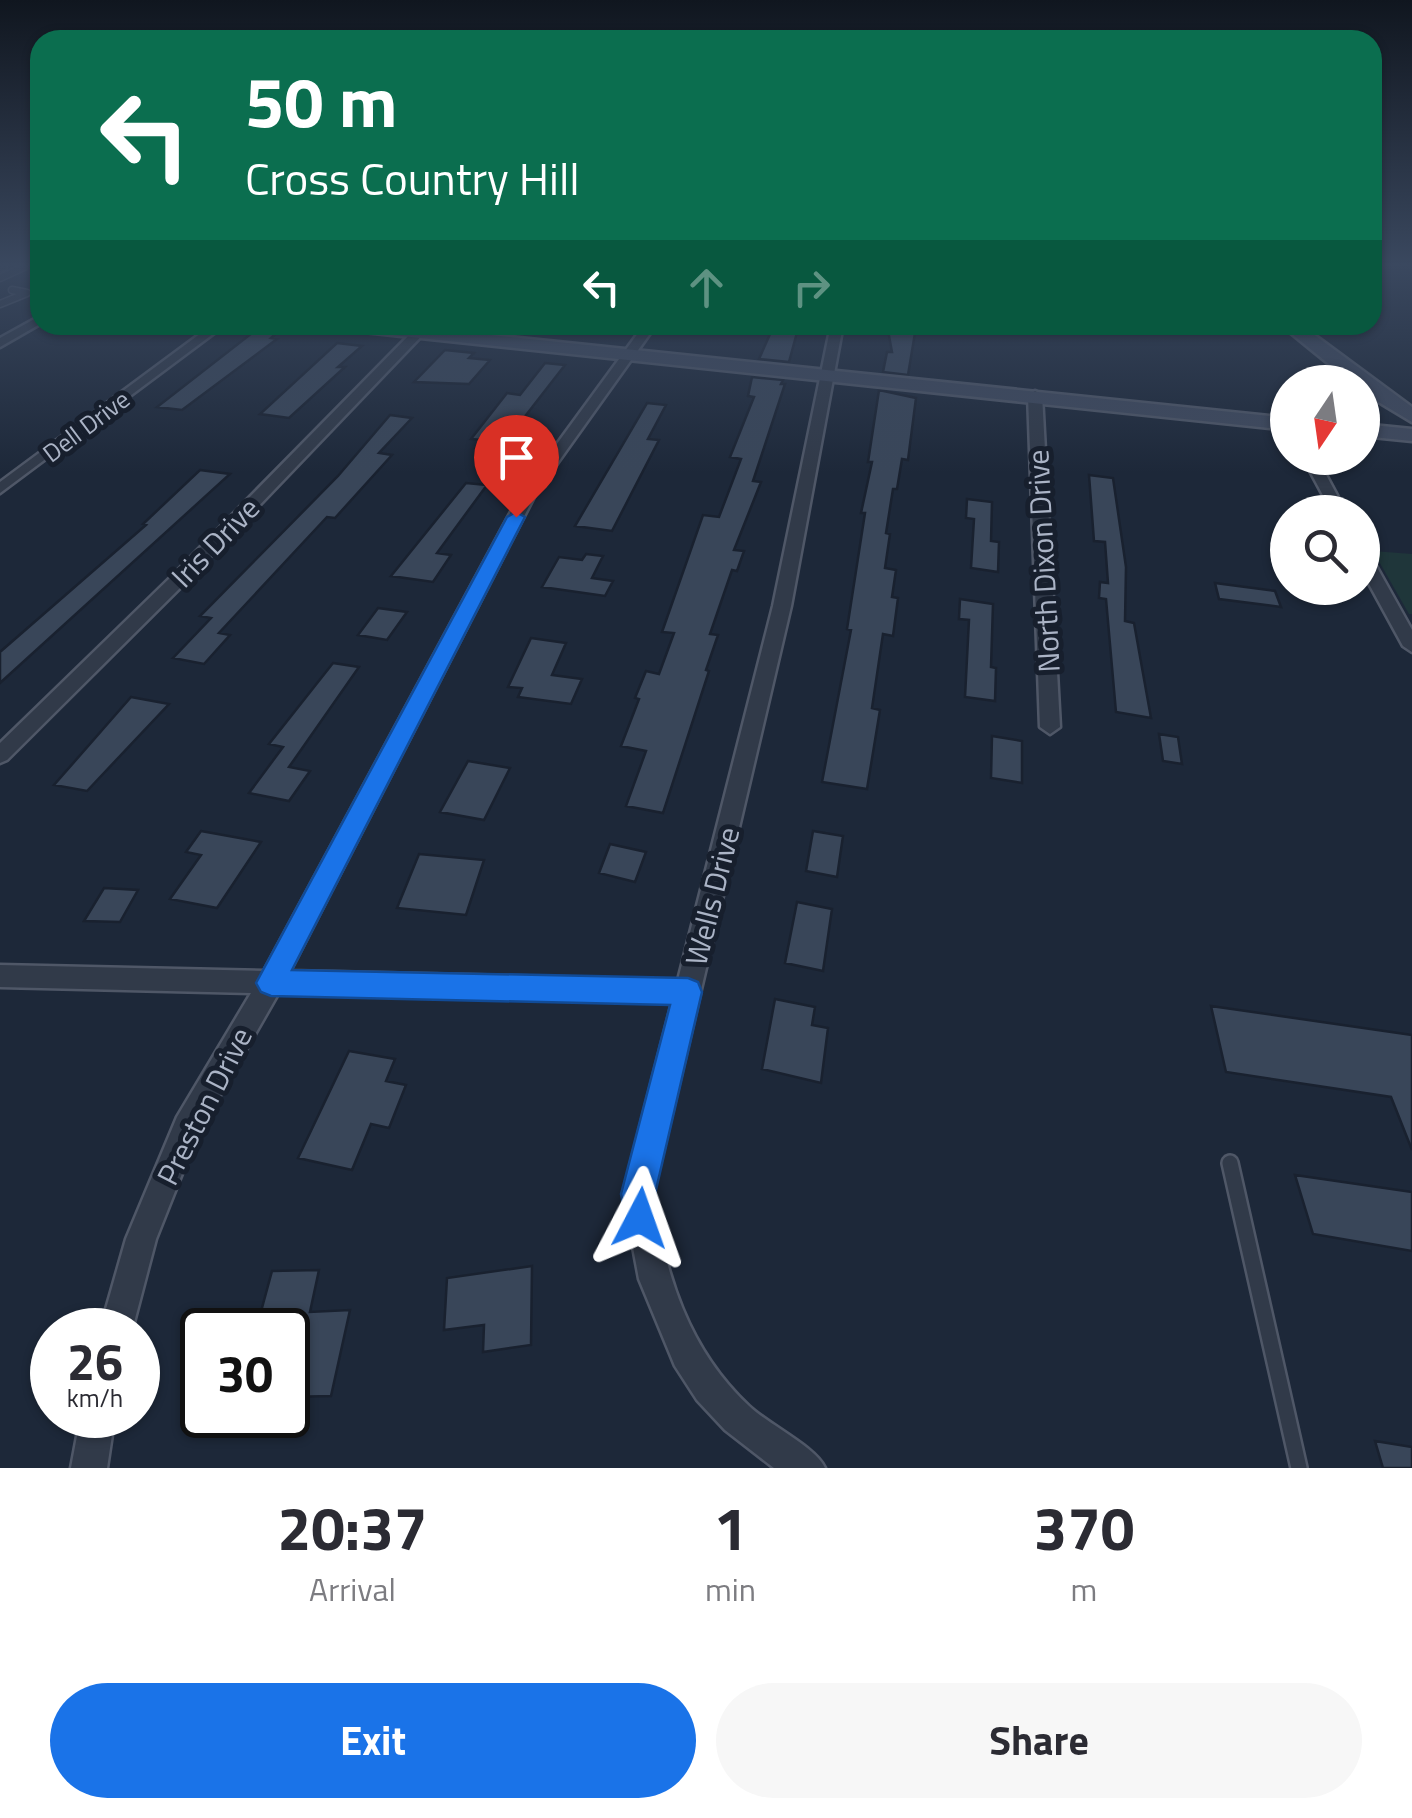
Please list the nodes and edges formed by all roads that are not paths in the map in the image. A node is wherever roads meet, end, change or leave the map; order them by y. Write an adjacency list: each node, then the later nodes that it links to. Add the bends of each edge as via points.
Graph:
1 (204, 336): 16 (street, Dell Drive)
2 (416, 336): 20 (street, Iris Drive)
3 (481, 336): 7 (street)
4 (642, 336): 7 (street, Preston Drive)
5 (835, 336): 9 (street, Wells Drive)
6 (1303, 336): 8 (street)
7 (629, 352): 9 (street); 22 (street, Preston Drive, via 513,522)
8 (1341, 365)
9 (829, 374): 11 (street); 23 (street, Wells Drive, via 782,606)
10 (1380, 394): 12 (street)
11 (1036, 395): 13 (street); 19 (street, North Dixon Drive)
12 (1412, 416)
13 (1270, 422)
14 (1380, 432): 15 (street)
15 (1412, 435)
16 (0, 490)
17 (1380, 588): 18 (street)
18 (1412, 646)
19 (1050, 727)
20 (0, 755)
21 (0, 976): 22 (street)
22 (271, 983): 23 (street); 25 (street, Preston Drive, via 187,1126 141,1238)
23 (688, 992): 28 (street, Wells Drive, via 638,1194 643,1241 684,1354 723,1406 769,1448)
24 (1230, 1163): 29 (lane)
25 (122, 1308)
26 (94, 1438): 27 (street)
27 (89, 1468)
28 (807, 1468)
29 (1298, 1468)

